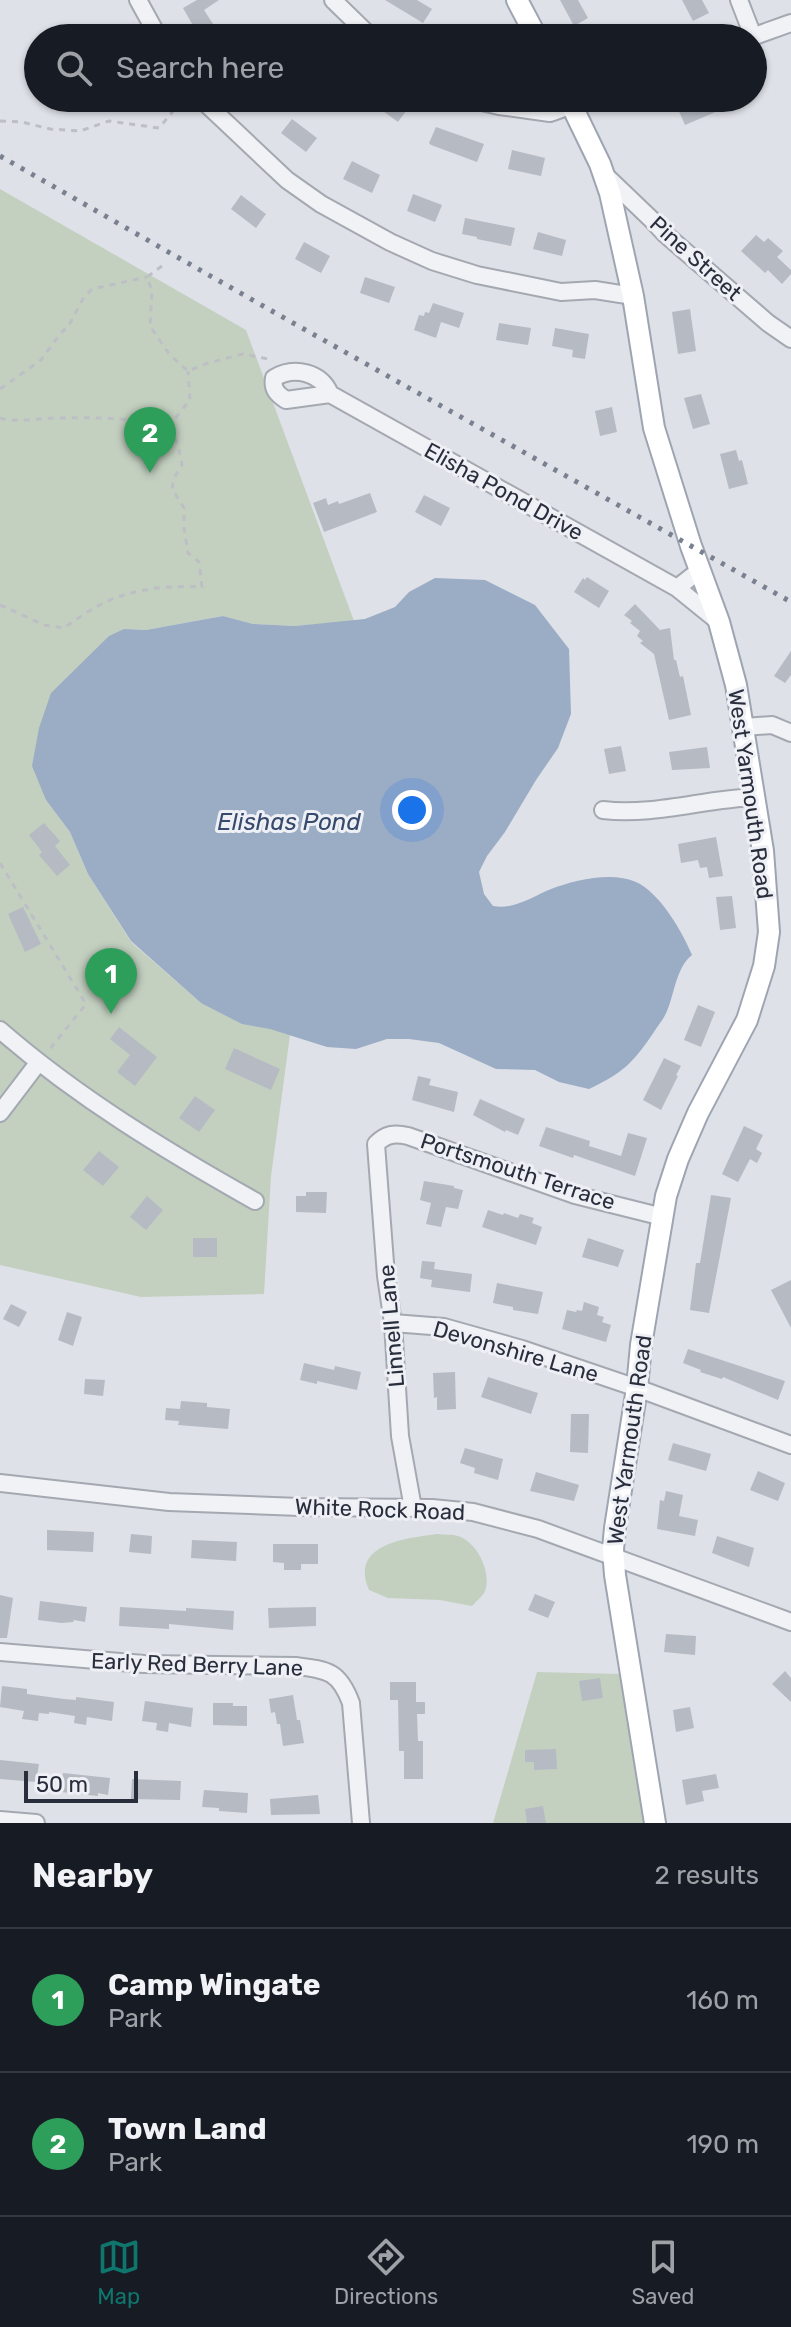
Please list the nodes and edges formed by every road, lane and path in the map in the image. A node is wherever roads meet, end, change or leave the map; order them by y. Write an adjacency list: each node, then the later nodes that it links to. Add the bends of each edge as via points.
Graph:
1 (138, 0): 6 (street)
2 (333, 0): 7 (street)
3 (517, 0): 8 (main road)
4 (739, 0): 9 (street)
5 (791, 23): 10 (street)
6 (151, 24)
7 (358, 24)
8 (530, 24)
9 (747, 24)
10 (767, 31)
11 (172, 112): 16 (path, via 159,128 109,121 80,131)
12 (215, 112): 20 (street, via 287,180 321,204 432,261 561,292)
13 (538, 112): 14 (street)
14 (557, 112)
15 (575, 112): 17 (main road, West Yarmouth Road)
16 (0, 121)
17 (604, 174): 20 (main road, West Yarmouth Road); 21 (street, Pine Street, via 665,234)
18 (162, 266): 19 (path)
19 (147, 277): 22 (path, via 152,291 150,326); 24 (path, via 92,289 41,360)
20 (633, 296): 28 (main road, West Yarmouth Road, via 654,428)
21 (791, 339)
22 (188, 371): 23 (path, via 243,354 274,360); 27 (path, via 190,400)
23 (282, 373): 25 (street, Elisha Pond Drive, via 311,373); 25 (street, via 273,384 286,400)
24 (0, 389)
25 (330, 394): 29 (street, Elisha Pond Drive)
26 (0, 418): 27 (path, via 135,419)
27 (169, 426): 30 (path, via 182,465 172,489 184,508 188,553 199,562 202,587 139,591 97,605 64,628)
28 (700, 570): 29 (street); 31 (main road, West Yarmouth Road)
29 (677, 588): 31 (street, Elisha Pond Drive)
30 (0, 605)
31 (719, 622): 32 (main road, West Yarmouth Road)
32 (744, 727): 33 (street, via 772,725); 34 (main road, West Yarmouth Road)
33 (791, 733)
34 (755, 797): 35 (street, via 632,812); 42 (main road, West Yarmouth Road, via 769,932 764,966 747,1020 678,1159)
35 (603, 810)
36 (0, 863): 38 (path, via 86,1004)
37 (0, 1030): 38 (street)
38 (38, 1063): 39 (street); 41 (street, via 168,1152)
39 (0, 1113)
40 (376, 1144): 42 (street, Portsmouth Terrace, via 385,1136 408,1136 575,1195); 43 (street, Linnell Lane)
41 (255, 1201)
42 (663, 1217): 44 (main road, West Yarmouth Road)
43 (393, 1323): 44 (street, Devonshire Lane, via 444,1327); 47 (street, Linnell Lane, via 400,1436)
44 (637, 1388): 45 (street, Devonshire Lane); 48 (main road, West Yarmouth Road)
45 (791, 1445)
46 (0, 1483): 47 (street, White Rock Road, via 199,1504)
47 (413, 1508): 48 (street, White Rock Road, via 496,1516)
48 (614, 1557): 49 (street, White Rock Road); 54 (main road, West Yarmouth Road)
49 (791, 1622)
50 (0, 1652): 53 (street, Early Red Berry Lane, via 144,1664 296,1666 333,1674 345,1685 351,1703)
51 (0, 1820): 52 (street)
52 (36, 1823)
53 (361, 1823)
54 (655, 1823)

